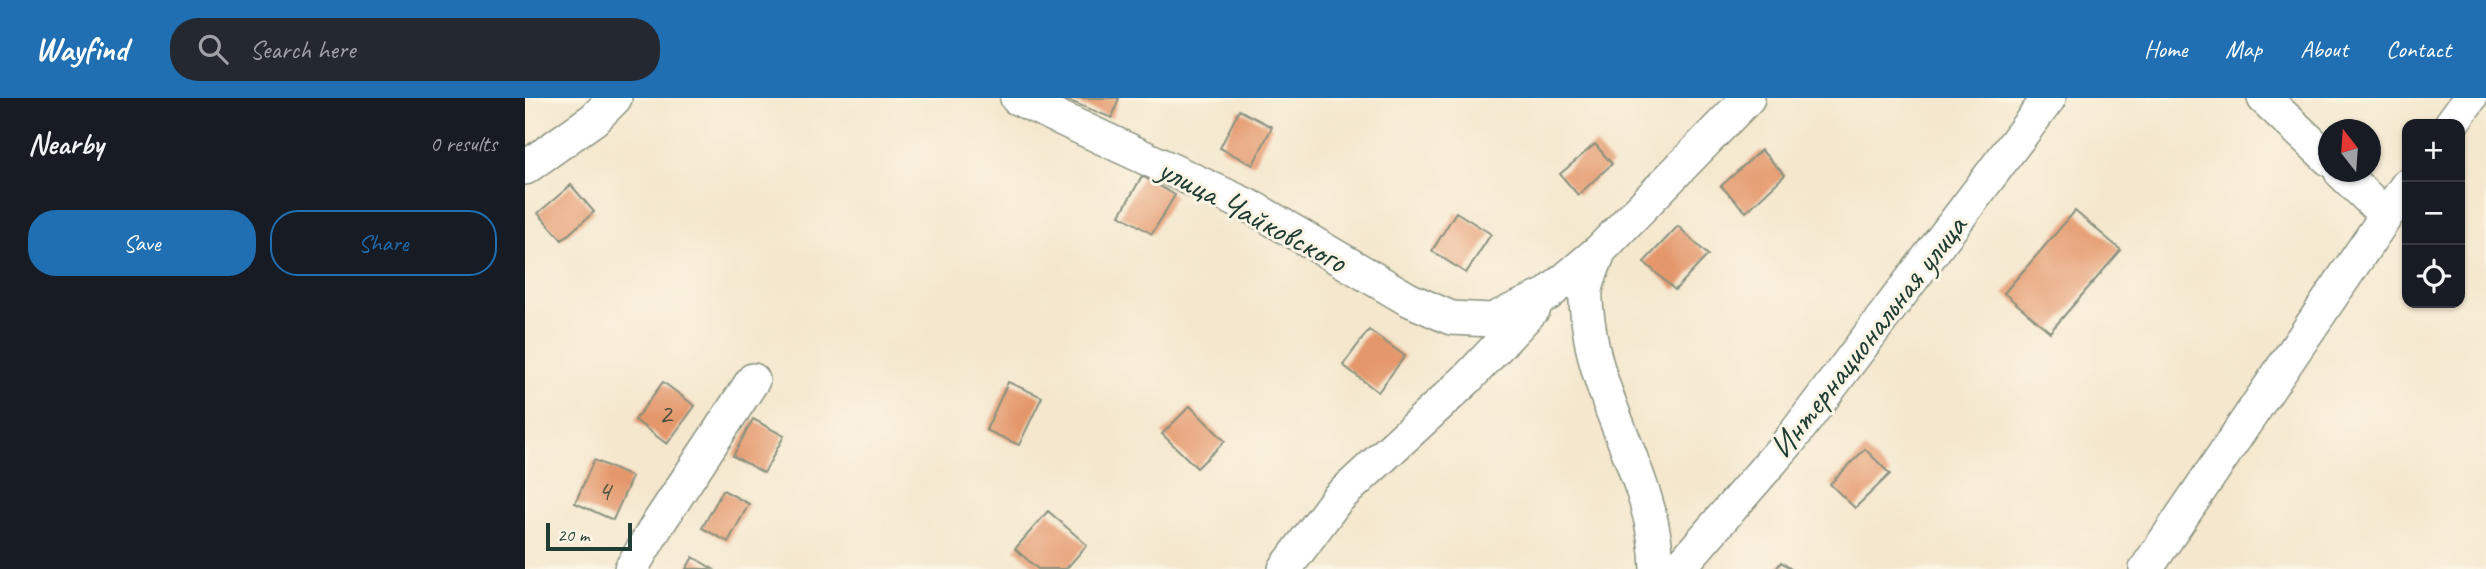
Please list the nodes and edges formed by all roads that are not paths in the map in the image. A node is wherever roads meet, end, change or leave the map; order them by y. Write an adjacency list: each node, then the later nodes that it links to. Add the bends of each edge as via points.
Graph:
1 (615, 98): 9 (street, via 594,119)
2 (1017, 98): 14 (street, улица Чайковского, via 1255,209 1408,299 1451,318 1492,320)
3 (1748, 98): 13 (street)
4 (2049, 98): 19 (street, Интернациональная улица, via 1791,439)
5 (2264, 98): 8 (street)
6 (2470, 98): 7 (street)
7 (2455, 119)
8 (2318, 149)
9 (525, 168)
10 (2351, 182): 12 (street)
11 (2402, 192): 12 (street)
12 (2386, 215): 20 (street)
13 (1600, 250): 14 (street); 18 (street, via 1586,290 1593,354 1652,522)
14 (1548, 294): 17 (street, via 1467,379 1337,499)
15 (753, 380): 16 (street)
16 (631, 569)
17 (1285, 569)
18 (1657, 569)
19 (1678, 569)
20 (2145, 569)

